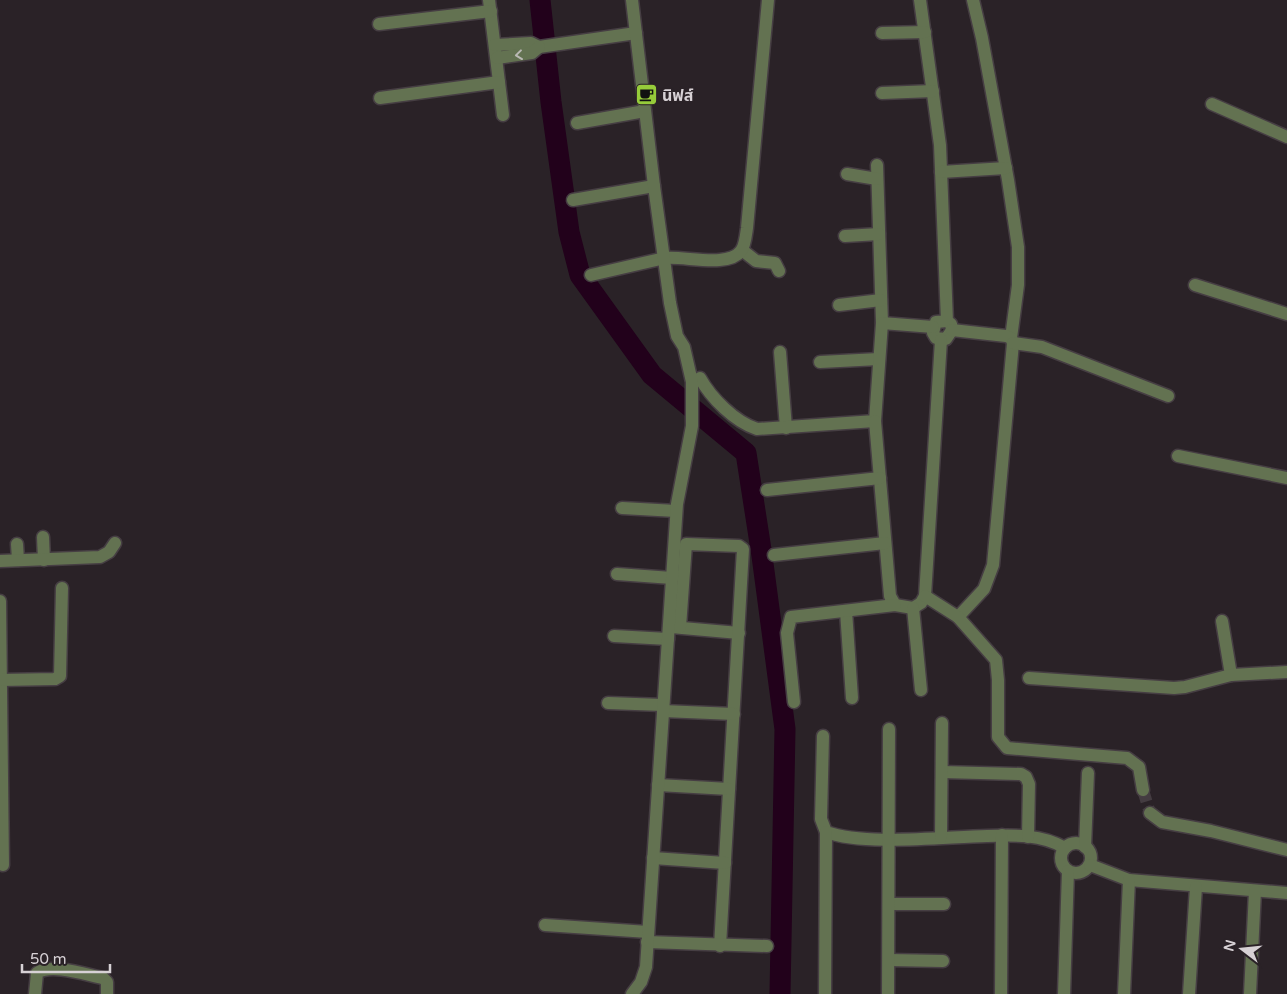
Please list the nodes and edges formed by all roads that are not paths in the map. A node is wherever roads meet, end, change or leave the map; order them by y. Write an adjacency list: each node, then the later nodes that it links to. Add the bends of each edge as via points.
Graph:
1 (632, 0): 8 (street)
2 (768, 0): 27 (street, via 747,228)
3 (920, 0): 7 (street)
4 (973, 0): 20 (street)
5 (490, 5): 6 (street); 10 (street)
6 (379, 24)
7 (924, 32): 9 (street); 12 (street)
8 (636, 33): 10 (street, via 539,47 532,53); 16 (street)
9 (882, 33)
10 (496, 52): 11 (street)
11 (499, 82): 14 (street); 17 (street)
12 (933, 91): 13 (street); 21 (street)
13 (882, 93)
14 (380, 98)
15 (1212, 104): 19 (street)
16 (645, 111): 18 (street); 23 (street)
17 (503, 115)
18 (576, 123)
19 (1287, 137)
20 (1006, 168): 21 (street); 39 (street, via 1018,247)
21 (941, 172): 36 (street)
22 (847, 174): 25 (street, via 877,172)
23 (654, 186): 24 (street); 28 (street)
24 (573, 200)
25 (879, 234): 26 (street); 32 (street)
26 (845, 236)
27 (742, 250): 28 (street, via 734,257 722,260); 29 (street, via 756,261 775,263)
28 (665, 258): 30 (street); 43 (street, via 677,336)
29 (779, 271)
30 (591, 275)
31 (1195, 285): 34 (street)
32 (881, 300): 33 (street); 35 (street)
33 (839, 305)
34 (1287, 314)
35 (882, 323): 37 (street); 41 (street)
36 (949, 325): 37 (street, via 936,322); 38 (street, via 946,339); 39 (street)
37 (933, 327): 38 (street, via 936,338)
38 (941, 340): 64 (street)
39 (1012, 340): 44 (street, via 1042,347); 69 (street, via 993,565 984,589)
40 (780, 352): 46 (street)
41 (879, 359): 42 (street); 45 (street)
42 (820, 362)
43 (696, 380): 46 (street, via 748,426 757,429); 52 (street, via 692,426)
44 (1168, 396)
45 (875, 421): 46 (street); 48 (street)
46 (786, 428)
47 (1178, 456): 49 (street)
48 (880, 478): 50 (street); 55 (street)
49 (1287, 478)
50 (767, 490)
51 (622, 508): 52 (street)
52 (676, 511): 62 (street)
53 (43, 537): 59 (street)
54 (115, 543): 59 (street, via 105,556)
55 (886, 543): 57 (street); 66 (street, via 890,596)
56 (17, 544): 58 (street)
57 (774, 556)
58 (18, 560): 59 (street); 60 (street)
59 (44, 560)
60 (0, 561)
61 (617, 574): 62 (street)
62 (672, 578): 71 (street)
63 (62, 588): 77 (street, via 60,676 55,679)
64 (925, 596): 67 (street, via 921,604); 69 (street)
65 (0, 600): 77 (street)
66 (895, 605): 67 (street); 68 (street)
67 (913, 608): 78 (street)
68 (846, 611): 79 (street); 80 (street, via 791,617 787,633)
69 (958, 617): 92 (street, via 996,660 998,737 1007,748 1127,758 1139,767)
70 (1222, 621): 75 (street)
71 (672, 631): 72 (street); 72 (street, via 686,544 739,546 743,549); 73 (street); 82 (street)
72 (739, 633): 83 (street)
73 (614, 636)
74 (1287, 672): 75 (street)
75 (1231, 675): 76 (street, via 1174,688)
76 (1029, 678)
77 (1, 680): 87 (street)
78 (921, 690)
79 (852, 698)
80 (794, 702)
81 (608, 703): 82 (street)
82 (663, 708): 83 (street); 90 (street)
83 (734, 714): 91 (street)
84 (942, 723): 88 (street)
85 (888, 729): 98 (street)
86 (823, 736): 94 (street, via 821,819)
87 (1, 756): 104 (street)
88 (942, 772): 96 (street); 97 (street, via 1021,774 1026,777 1029,784)
89 (1088, 773): 99 (street)
90 (658, 785): 91 (street); 102 (street)
91 (730, 789): 103 (street)
92 (1143, 790)
93 (1150, 812): 101 (street, via 1162,822)
94 (826, 832): 98 (street, via 840,837); 122 (street)
95 (1002, 835): 96 (street); 97 (street); 124 (street)
96 (941, 837): 98 (street)
97 (1028, 837): 100 (street, via 1043,838)
98 (889, 839): 111 (street)
99 (1085, 846): 100 (street, via 1072,843); 105 (street, via 1091,856)
100 (1065, 848): 106 (street, via 1062,864)
101 (1287, 850)
102 (653, 858): 103 (street); 114 (street)
103 (725, 864): 115 (street)
104 (3, 865)
105 (1090, 865): 106 (street, via 1084,871); 107 (street)
106 (1068, 871): 125 (street)
107 (1129, 880): 108 (street); 126 (street)
108 (1196, 887): 109 (street); 127 (street)
109 (1254, 891): 110 (street); 128 (street)
110 (1287, 893)
111 (889, 904): 112 (street); 117 (street)
112 (944, 904)
113 (545, 925): 114 (street)
114 (648, 937): 115 (street); 121 (street, via 646,967)
115 (720, 946): 116 (street)
116 (766, 946)
117 (888, 960): 118 (street); 123 (street)
118 (942, 960)
119 (35, 994): 120 (street, via 37,973 54,969 103,978 107,982)
120 (108, 994)
121 (632, 994)
122 (824, 994)
123 (888, 994)
124 (1001, 994)
125 (1064, 994)
126 (1124, 994)
127 (1189, 994)
128 (1250, 994)

